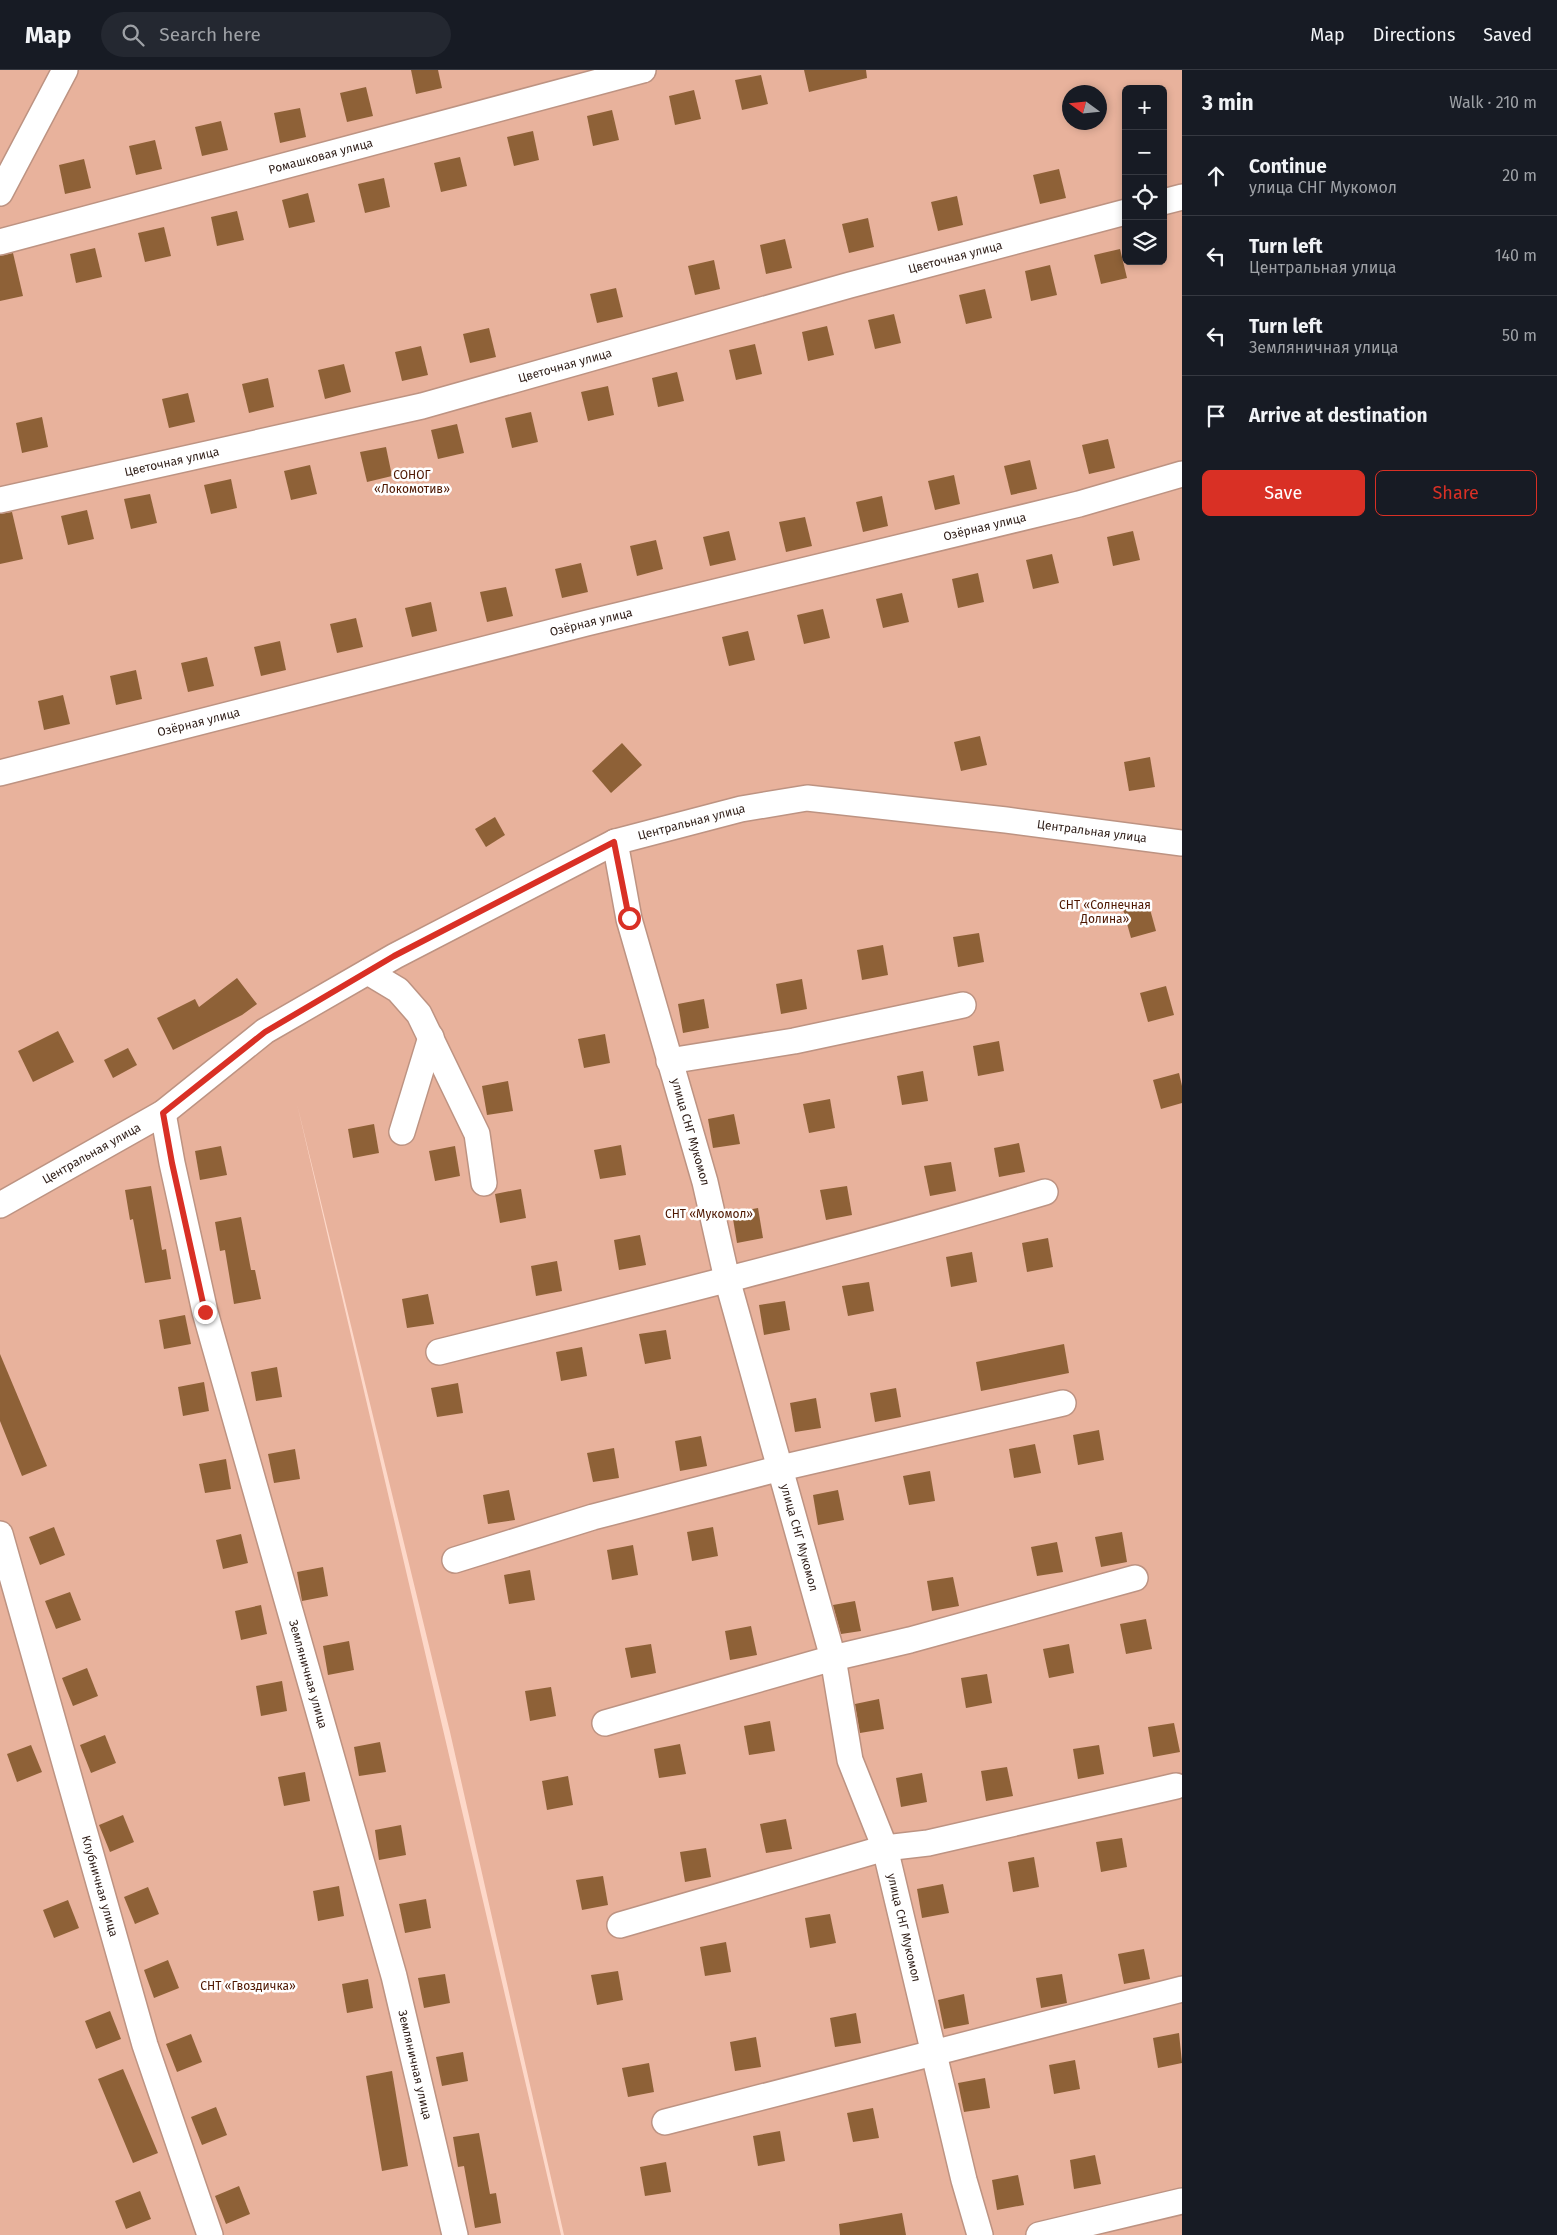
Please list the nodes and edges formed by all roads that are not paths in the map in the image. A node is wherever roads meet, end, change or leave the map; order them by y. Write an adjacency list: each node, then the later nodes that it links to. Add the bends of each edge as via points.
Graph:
1 (65, 70): 3 (street)
2 (643, 70): 7 (street, Ромашковая улица)
3 (0, 193)
4 (1182, 197): 5 (street)
5 (1167, 201)
6 (1122, 213): 9 (street, Цветочная улица, via 840,288 422,406)
7 (0, 242)
8 (1182, 474): 10 (street, Озёрная улица, via 1079,504 578,625)
9 (0, 500)
10 (0, 773)
11 (614, 842): 12 (street, Центральная улица, via 741,809 807,798); 13 (street, Центральная улица); 16 (street, улица СНГ Мукомол, via 629,918)
12 (1182, 843)
13 (368, 972): 15 (street, via 398,990 419,1014); 17 (street, Центральная улица, via 265,1032)
14 (963, 1005): 16 (street, via 794,1041)
15 (431, 1037): 18 (street); 19 (street, via 477,1134)
16 (670, 1061): 22 (street, улица СНГ Мукомол, via 705,1182)
17 (163, 1113): 21 (street, Центральная улица); 39 (street, Земляничная улица, via 205,1312 394,1976)
18 (402, 1132)
19 (484, 1183)
20 (1045, 1192): 22 (street)
21 (0, 1205)
22 (727, 1279): 23 (street); 25 (street, улица СНГ Мукомол)
23 (439, 1352)
24 (1063, 1404): 25 (street)
25 (781, 1468): 27 (street, via 593,1517); 29 (street, улица СНГ Мукомол)
26 (0, 1534): 38 (street, Клубничная улица, via 145,2045)
27 (455, 1560)
28 (1135, 1578): 29 (street, via 919,1638)
29 (833, 1658): 30 (street); 32 (street, улица СНГ Мукомол, via 850,1760)
30 (605, 1723)
31 (1176, 1786): 32 (street, via 928,1843)
32 (885, 1848): 33 (street); 35 (street, улица СНГ Мукомол)
33 (620, 1925)
34 (1182, 1989): 35 (street)
35 (933, 2052): 36 (street); 40 (street, улица СНГ Мукомол)
36 (665, 2122)
37 (1182, 2201): 41 (street)
38 (210, 2235)
39 (455, 2235)
40 (980, 2235)
41 (1039, 2235)

